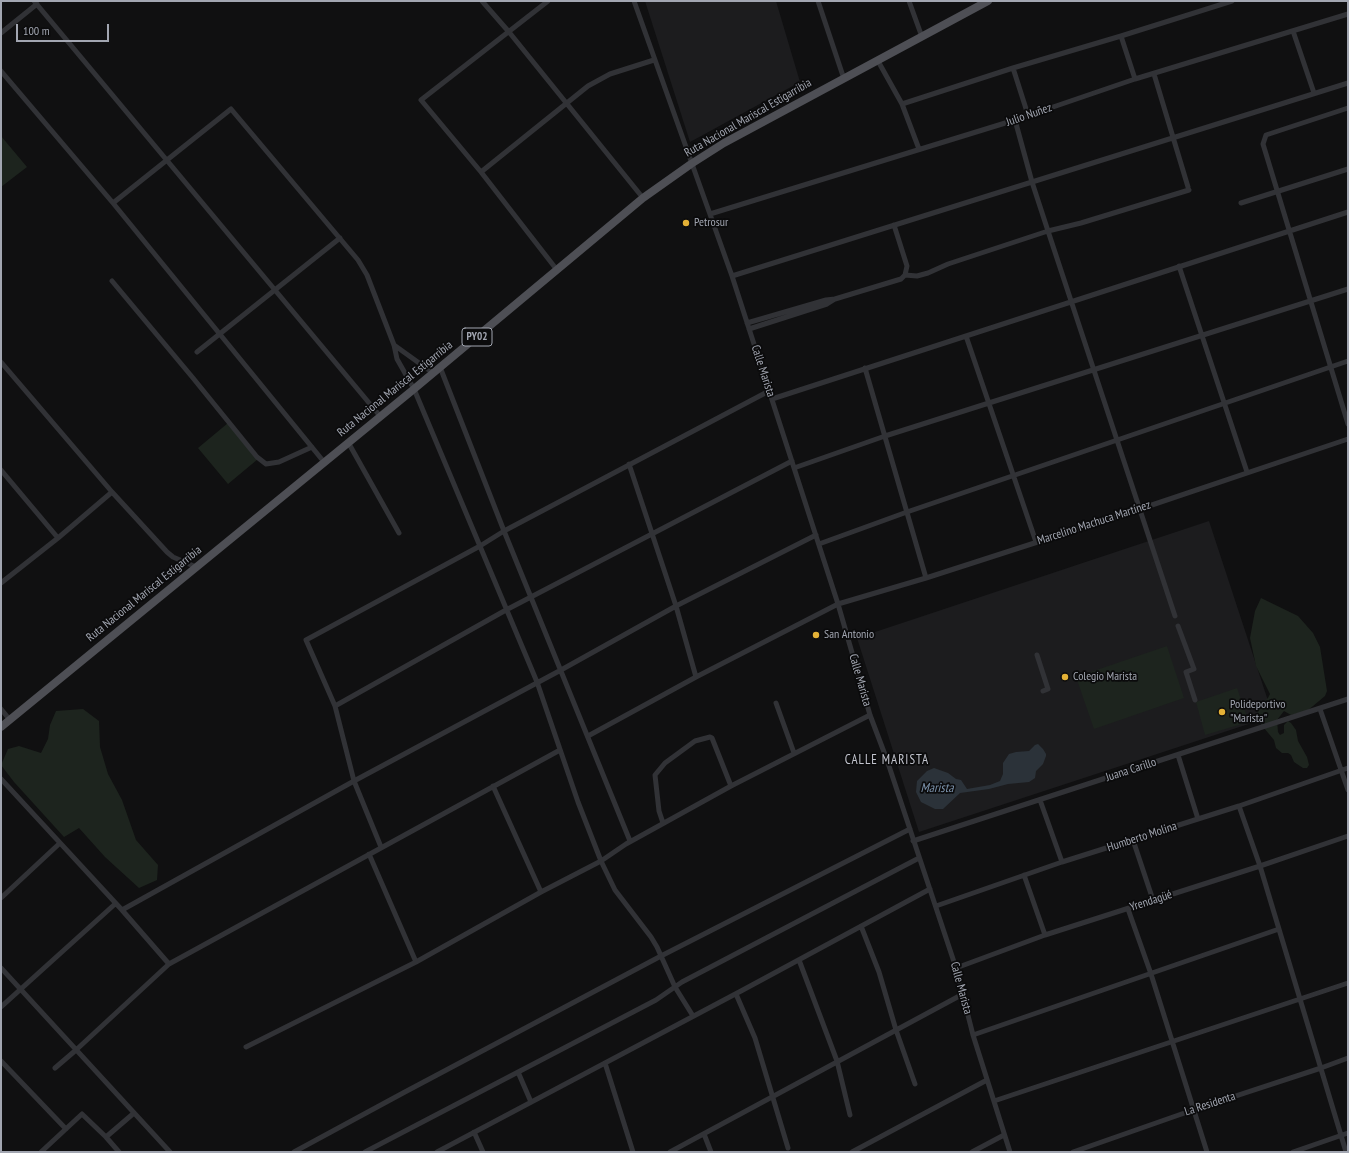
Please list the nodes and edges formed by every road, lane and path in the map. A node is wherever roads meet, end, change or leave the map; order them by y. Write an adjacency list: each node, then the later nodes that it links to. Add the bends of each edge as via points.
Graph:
1 (482, 1): 10 (street)
2 (548, 1): 10 (street)
3 (634, 1): 15 (street, Calle Marista)
4 (818, 1): 20 (street)
5 (909, 1): 14 (street)
6 (988, 1): 14 (main road, Ruta Nacional Mariscal Estigarribia / PY02)
7 (1232, 1): 13 (street)
8 (35, 3): 12 (street); 31 (street)
9 (1348, 14): 11 (street, Julio Nuñez)
10 (509, 32): 24 (street); 34 (street, via 421,100)
11 (1293, 32): 19 (street, Julio Nuñez); 23 (street)
12 (1, 33)
13 (1121, 36): 17 (street); 21 (street)
14 (922, 37): 16 (main road, Ruta Nacional Mariscal Estigarribia / PY02)
15 (654, 60): 24 (street, via 610,74 588,86); 32 (street, Calle Marista)
16 (878, 61): 20 (main road, Ruta Nacional Mariscal Estigarribia / PY02); 25 (street)
17 (1013, 68): 25 (street); 27 (street)
18 (1, 71): 38 (street)
19 (1154, 74): 21 (street, Julio Nuñez); 29 (street)
20 (844, 79): 32 (main road, Ruta Nacional Mariscal Estigarribia / PY02, via 724,143)
21 (1135, 80): 27 (street, Julio Nuñez)
22 (1348, 83): 23 (street)
23 (1314, 93): 29 (street)
24 (567, 103): 34 (street); 37 (street)
25 (902, 104): 30 (street)
26 (1348, 108): 36 (street, via 1266,135 1262,144)
27 (1028, 115): 28 (street, Julio Nuñez)
28 (1015, 120): 30 (street, Julio Nuñez); 35 (street)
29 (1173, 138): 35 (street); 43 (street, via 1188,189)
30 (919, 149): 41 (street, Julio Nuñez)
31 (166, 161): 38 (street); 45 (street, via 231,109); 52 (street)
32 (691, 164): 37 (main road, Ruta Nacional Mariscal Estigarribia / PY02); 41 (street, Calle Marista)
33 (1348, 169): 36 (street)
34 (481, 172): 47 (street)
35 (1032, 182): 42 (street); 43 (street)
36 (1277, 192): 39 (street); 44 (street)
37 (643, 198): 47 (main road, Ruta Nacional Mariscal Estigarribia / PY02)
38 (112, 203): 58 (street)
39 (1241, 203)
40 (1348, 212): 44 (street)
41 (710, 214): 49 (street, Calle Marista)
42 (894, 225): 48 (street, via 907,266); 49 (street)
43 (1048, 231): 48 (street, via 928,273 917,276); 54 (street)
44 (1289, 231): 46 (street); 55 (street)
45 (340, 238): 52 (street); 61 (street, via 367,275)
46 (1179, 266): 54 (street); 60 (street)
47 (557, 270): 65 (main road, Ruta Nacional Mariscal Estigarribia / PY02)
48 (905, 275): 53 (street, via 901,279)
49 (732, 276): 56 (street, Calle Marista)
50 (112, 281): 81 (street, via 257,458 266,464 279,462)
51 (1348, 289): 55 (street)
52 (275, 291): 58 (street); 75 (street)
53 (835, 299): 56 (street); 57 (street, via 827,304)
54 (1072, 301): 59 (street); 68 (street)
55 (1310, 301): 60 (street); 66 (street)
56 (747, 323): 57 (street, Calle Marista)
57 (749, 329): 71 (street, Calle Marista)
58 (219, 334): 62 (street); 81 (street)
59 (966, 336): 67 (street); 73 (street)
60 (1202, 336): 68 (street); 74 (street)
61 (394, 345): 69 (street); 70 (street, via 397,359)
62 (197, 352)
63 (1348, 361): 66 (street)
64 (1, 362): 89 (street)
65 (440, 367): 69 (main road, Ruta Nacional Mariscal Estigarribia / PY02); 92 (street)
66 (1330, 367): 74 (street); 76 (street)
67 (865, 368): 72 (street); 77 (street)
68 (1094, 370): 73 (street); 79 (street)
69 (433, 373): 70 (main road, Ruta Nacional Mariscal Estigarribia / PY02)
70 (414, 389): 75 (main road, Ruta Nacional Mariscal Estigarribia / PY02); 99 (street)
71 (769, 391): 72 (street, Calle Marista); 84 (street)
72 (772, 399): 82 (street, Calle Marista)
73 (989, 403): 77 (street); 88 (street)
74 (1224, 403): 79 (street); 87 (street)
75 (380, 416): 80 (main road, Ruta Nacional Mariscal Estigarribia / PY02)
76 (1348, 424)
77 (885, 436): 85 (street); 91 (street)
78 (1348, 439): 87 (street, Marcelino Machuca Martínez)
79 (1117, 440): 88 (street); 90 (street)
80 (348, 442): 83 (main road, Ruta Nacional Mariscal Estigarribia / PY02); 93 (street)
81 (312, 447): 83 (street)
82 (792, 461): 85 (street, Calle Marista); 94 (street)
83 (324, 462): 100 (main road, Ruta Nacional Mariscal Estigarribia / PY02)
84 (629, 464): 92 (street); 94 (street)
85 (794, 468): 95 (street, Calle Marista)
86 (1, 470): 96 (street)
87 (1246, 472): 90 (street, Marcelino Machuca Martínez)
88 (1014, 476): 91 (street); 97 (street)
89 (112, 492): 96 (street); 100 (street, via 167,552)
90 (1140, 509): 97 (street, Marcelino Machuca Martínez); 107 (street)
91 (907, 512): 98 (street); 101 (street)
92 (504, 531): 99 (street); 103 (street)
93 (399, 533)
94 (653, 533): 103 (street); 105 (street)
95 (816, 535): 98 (street, Calle Marista); 105 (street)
96 (58, 538): 102 (street)
97 (1036, 542): 101 (street, Marcelino Machuca Martínez)
98 (819, 544): 104 (street, Calle Marista)
99 (480, 546): 106 (street); 117 (street, via 306,640)
100 (196, 567): 121 (main road, Ruta Nacional Mariscal Estigarribia / PY02)
101 (926, 578): 104 (street, Marcelino Machuca Martínez)
102 (1, 583)
103 (532, 597): 106 (street); 110 (street)
104 (838, 604): 111 (street, Marcelino Machuca Martínez); 120 (street, Calle Marista)
105 (676, 606): 110 (street); 111 (street)
106 (506, 610): 112 (street); 117 (street)
107 (1175, 616)
108 (1178, 626): 115 (street, via 1194,669 1186,672)
109 (1036, 655): 113 (street, via 1048,689)
110 (561, 670): 112 (street); 123 (street)
111 (696, 678): 123 (street, Marcelino Machuca Martínez)
112 (537, 682): 124 (street); 130 (street)
113 (1043, 691)
114 (1348, 699): 118 (street, Juana Carillo)
115 (1195, 700)
116 (776, 703): 125 (street)
117 (335, 706): 130 (street)
118 (1320, 709): 126 (street, Juana Carillo); 128 (street)
119 (1, 710): 121 (street)
120 (870, 716): 125 (street); 138 (street, Calle Marista)
121 (10, 720): 122 (main road, Ruta Nacional Mariscal Estigarribia / PY02)
122 (1, 727)
123 (588, 736): 141 (street)
124 (560, 750): 131 (street); 147 (street)
125 (794, 753): 132 (street)
126 (1178, 755): 134 (street, Juana Carillo); 136 (street)
127 (1348, 768): 128 (street, Humberto Molina)
128 (1341, 770): 133 (street); 135 (street, Humberto Molina)
129 (1, 779): 143 (street)
130 (354, 781): 144 (street); 158 (street)
131 (493, 786): 144 (street); 152 (street)
132 (731, 786): 137 (street); 137 (street, via 712,738 695,741 665,763 655,775 659,812)
133 (1348, 790)
134 (1040, 800): 142 (street, Juana Carillo); 148 (street)
135 (1238, 806): 136 (street, Humberto Molina); 149 (street)
136 (1198, 819): 140 (street, Humberto Molina)
137 (663, 823): 141 (street)
138 (910, 829): 142 (street, Calle Marista); 162 (street)
139 (1348, 836): 149 (street, Yrendagüé)
140 (1133, 840): 148 (street, Humberto Molina); 154 (street)
141 (630, 842): 147 (street)
142 (914, 842): 146 (street, Calle Marista)
143 (60, 843): 153 (street); 155 (street)
144 (381, 847): 145 (street)
145 (369, 854): 164 (street); 165 (street)
146 (919, 858): 151 (street, Calle Marista); 170 (street)
147 (601, 861): 152 (street); 162 (street, via 615,890 651,937)
148 (1062, 862): 150 (street, Humberto Molina)
149 (1260, 866): 154 (street, Yrendagüé); 160 (street)
150 (1024, 875): 156 (street, Humberto Molina); 161 (street)
151 (930, 889): 156 (street, Calle Marista); 159 (street)
152 (541, 892): 164 (street)
153 (1, 898)
154 (1153, 900): 157 (street, Yrendagüé)
155 (115, 904): 158 (street); 171 (street)
156 (936, 906): 167 (street, Calle Marista)
157 (1128, 908): 161 (street, Yrendagüé); 168 (street)
158 (122, 910): 165 (street)
159 (861, 926): 163 (street); 177 (street, via 880,972)
160 (1279, 929): 168 (street); 174 (street)
161 (1045, 935): 167 (street, Yrendagüé)
162 (661, 956): 170 (street); 208 (street)
163 (799, 960): 172 (street); 184 (street)
164 (416, 962): 180 (street)
165 (169, 964): 181 (street)
166 (1, 968): 171 (street)
167 (956, 968): 173 (street, Calle Marista)
168 (1151, 974): 178 (street); 179 (street)
169 (1348, 983): 174 (street)
170 (675, 987): 176 (street); 188 (street, via 656,1000)
171 (20, 989): 175 (street); 181 (street)
172 (736, 994): 176 (street); 191 (street, via 755,1038)
173 (962, 994): 177 (street); 178 (street, Calle Marista)
174 (1300, 999): 179 (street); 187 (street)
175 (1, 1007)
176 (693, 1016): 185 (street)
177 (896, 1030): 184 (street); 190 (street)
178 (973, 1035): 189 (street, Calle Marista)
179 (1172, 1043): 192 (street); 194 (street)
180 (246, 1046)
181 (76, 1050): 186 (street); 195 (street)
182 (1348, 1058): 187 (street, La Residenta)
183 (1, 1060): 197 (street)
184 (837, 1061): 191 (street); 196 (street)
185 (605, 1063): 193 (street); 212 (street)
186 (55, 1068)
187 (1321, 1068): 194 (street, La Residenta); 202 (street)
188 (518, 1072): 193 (street); 209 (street)
189 (987, 1080): 192 (street, Calle Marista); 215 (street)
190 (915, 1084)
191 (773, 1096): 200 (street); 204 (street)
192 (994, 1101): 201 (street, Calle Marista)
193 (531, 1102): 198 (street)
194 (1193, 1110): 218 (street, La Residenta); 219 (street)
195 (134, 1113): 203 (street); 207 (street)
196 (850, 1115)
197 (66, 1129): 203 (street, via 82,1114); 205 (street)
198 (474, 1132): 210 (street); 211 (street)
199 (1348, 1133): 202 (street)
200 (704, 1134): 213 (street); 214 (street)
201 (1004, 1135): 216 (street); 217 (street, Calle Marista)
202 (1341, 1135): 220 (street); 221 (street)
203 (106, 1138): 206 (street)
204 (788, 1148)
205 (41, 1152)
206 (119, 1152)
207 (170, 1152)
208 (294, 1152)
209 (365, 1152)
210 (437, 1152)
211 (483, 1152)
212 (633, 1152)
213 (670, 1152)
214 (711, 1152)
215 (852, 1152)
216 (972, 1152)
217 (1010, 1152)
218 (1072, 1152)
219 (1207, 1152)
220 (1293, 1152)
221 (1346, 1152)

